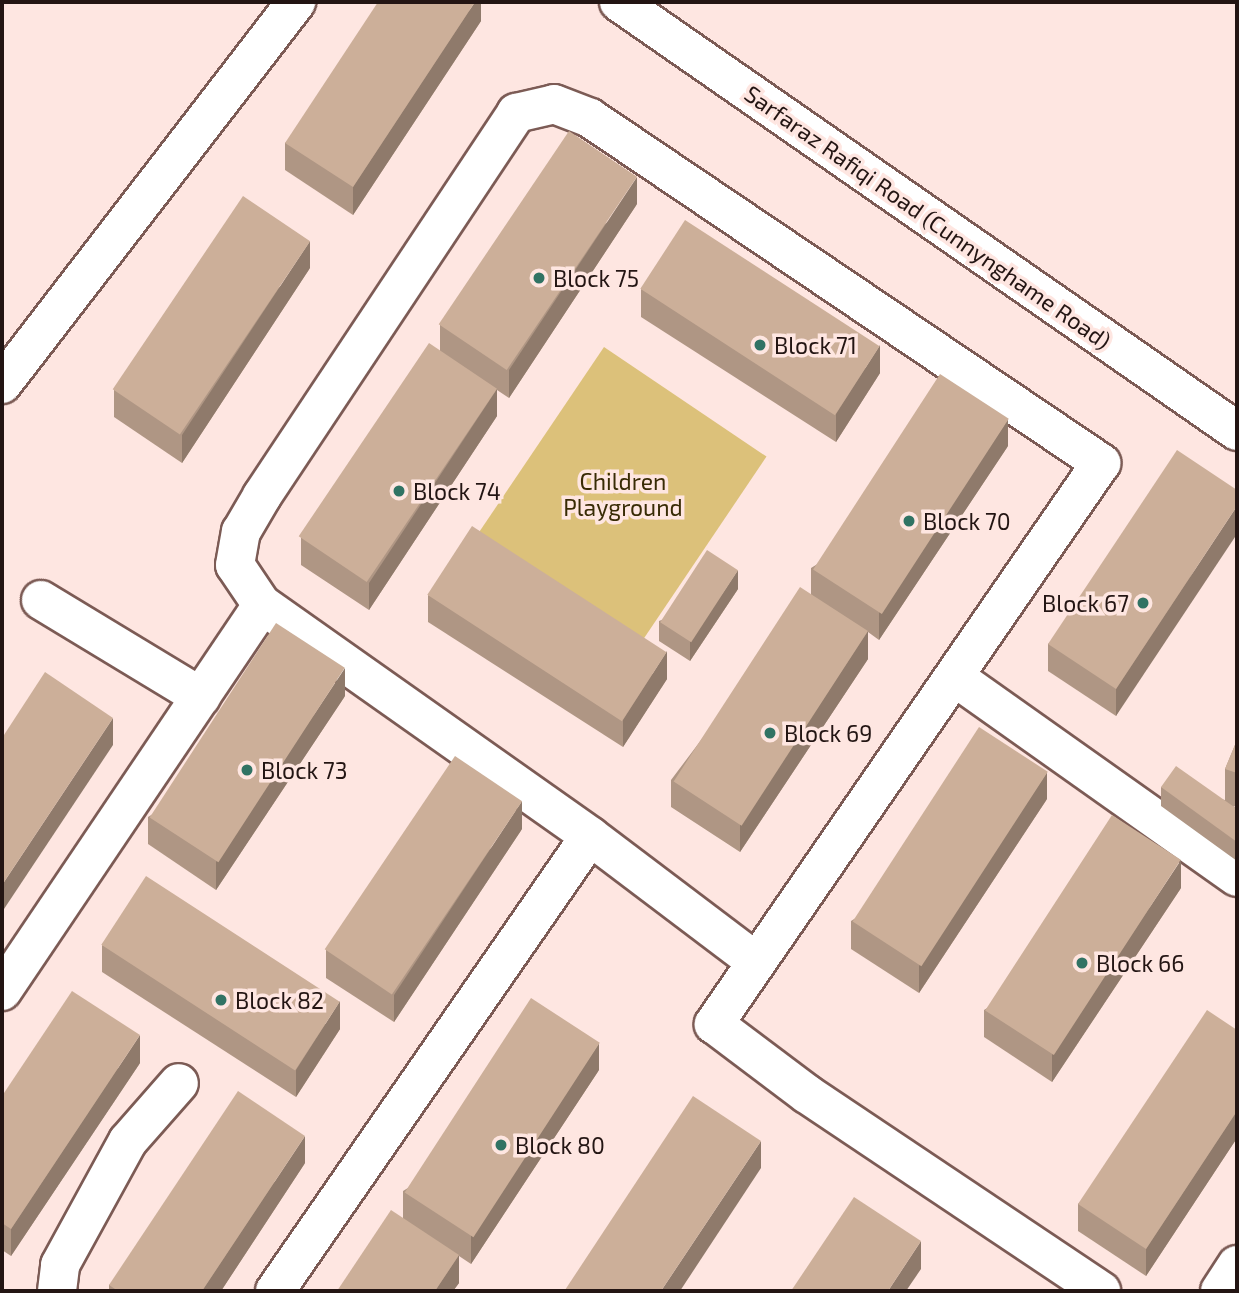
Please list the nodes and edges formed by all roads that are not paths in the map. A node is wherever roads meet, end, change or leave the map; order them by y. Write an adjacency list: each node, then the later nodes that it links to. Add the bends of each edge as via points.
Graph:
1 (296, 2): 3 (street)
2 (619, 2): 4 (street, Sarfaraz Rafiqi Road (Cunnynghame Road))
3 (2, 384)
4 (1237, 431)
5 (41, 600): 8 (street)
6 (262, 605): 7 (street, via 235,565 241,532 516,113 554,104 590,118 1101,463); 8 (street); 9 (street)
7 (956, 678): 10 (street); 11 (street, via 787,922)
8 (201, 697): 12 (street)
9 (590, 836): 11 (street); 16 (street)
10 (1237, 877)
11 (755, 961): 17 (street, via 714,1024 807,1094)
12 (2, 991)
13 (179, 1083): 15 (street, via 128,1141 60,1265)
14 (1237, 1265): 18 (street)
15 (57, 1291)
16 (275, 1291)
17 (1101, 1291)
18 (1220, 1291)

